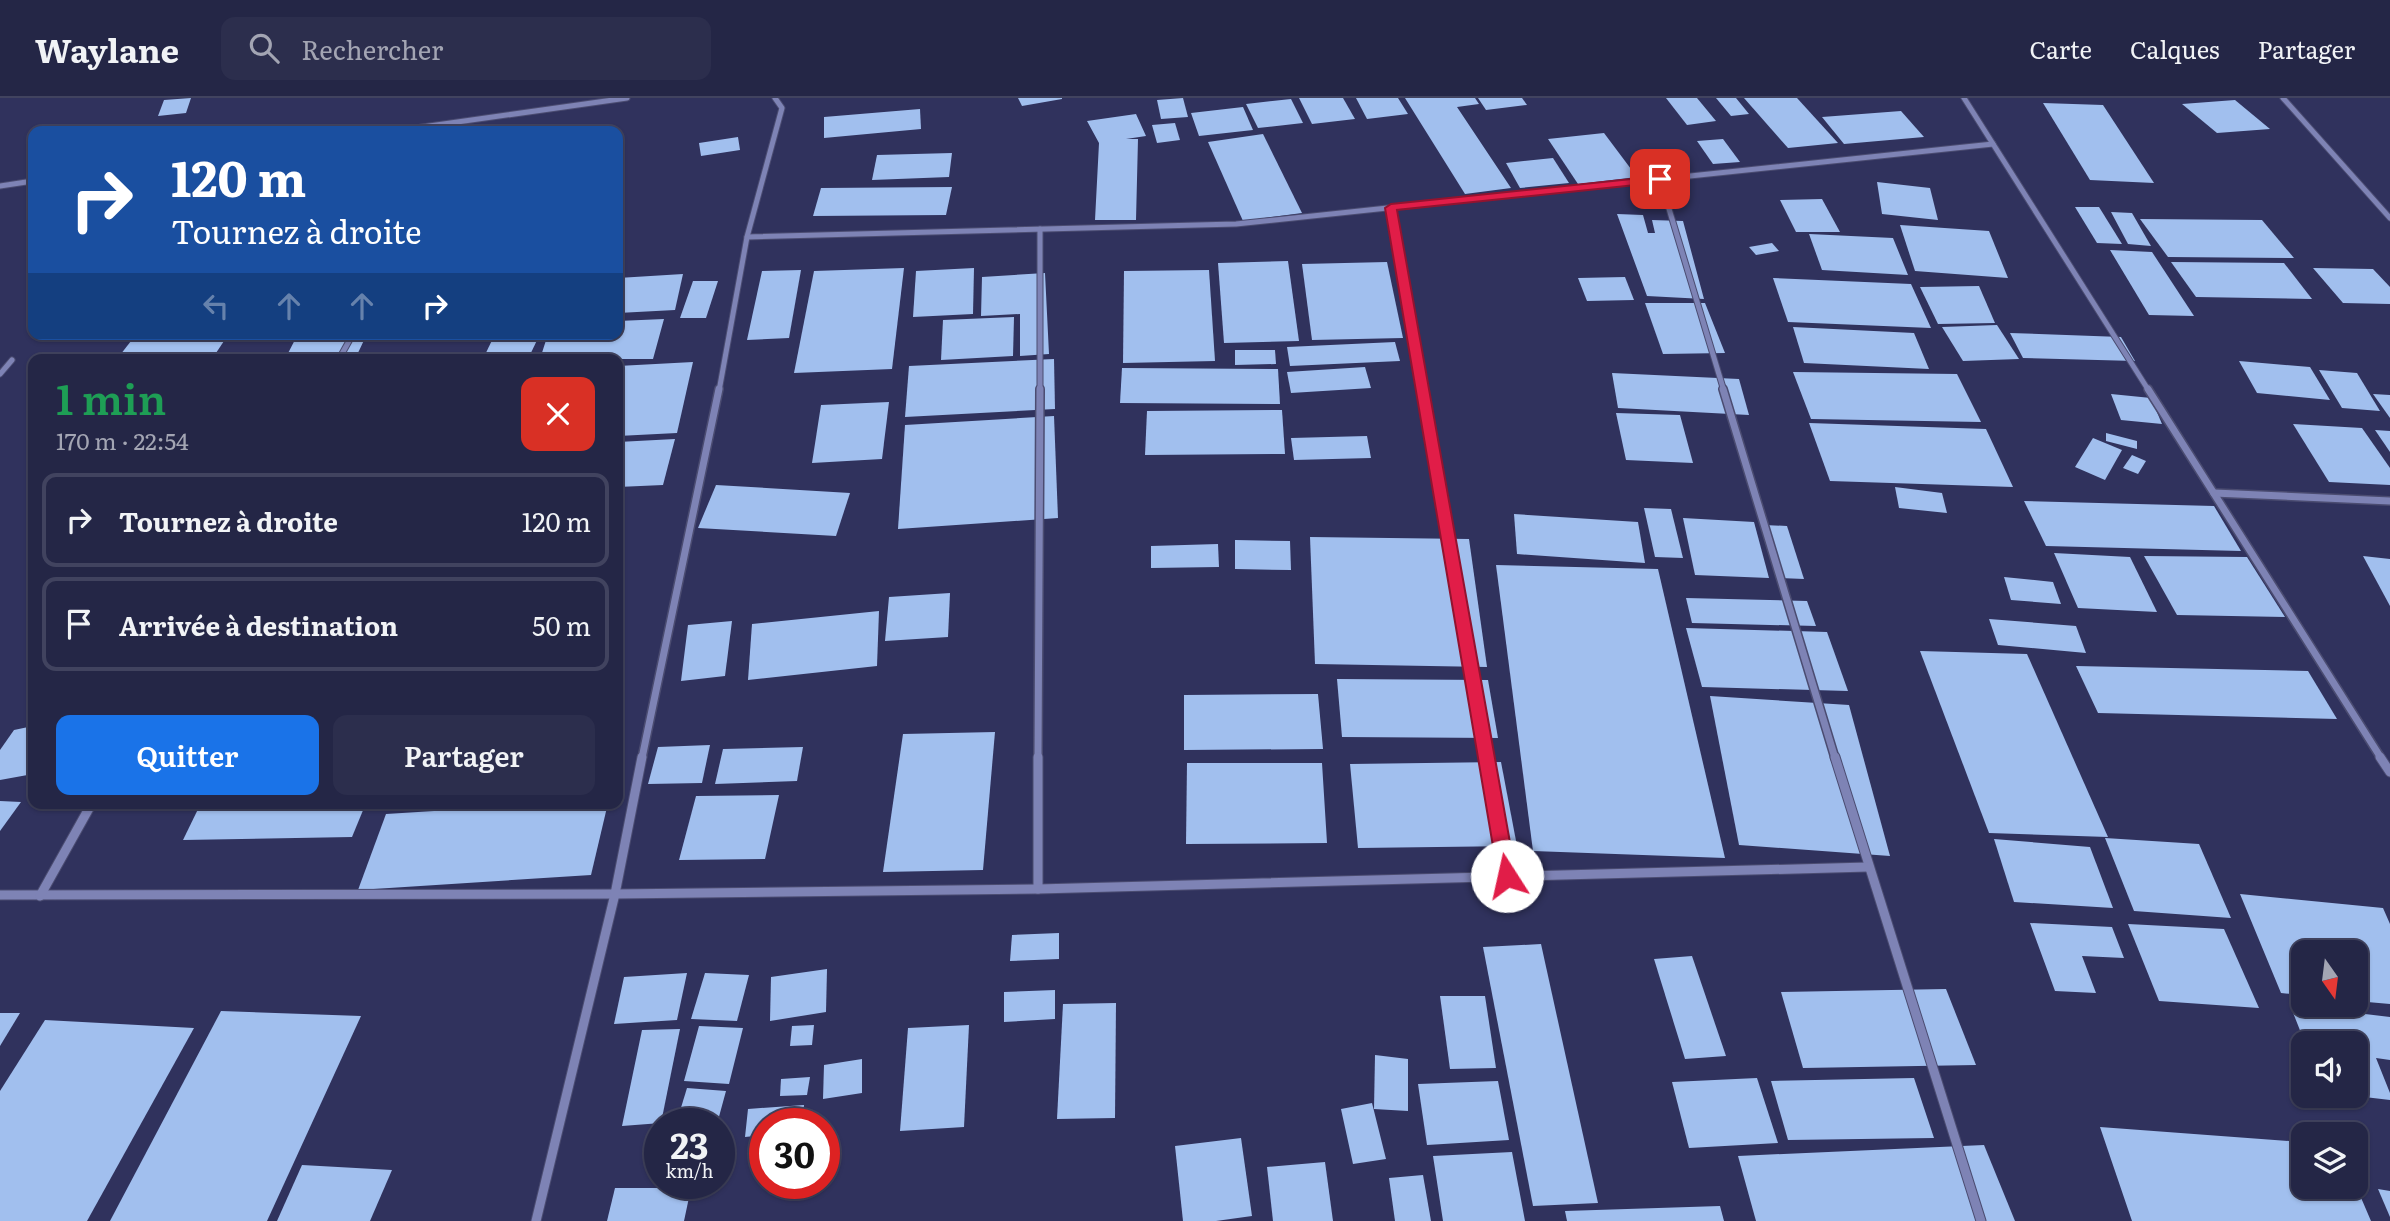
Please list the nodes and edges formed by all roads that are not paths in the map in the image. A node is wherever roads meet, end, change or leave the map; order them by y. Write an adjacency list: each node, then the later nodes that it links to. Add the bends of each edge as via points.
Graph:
1 (626, 98): 5 (street)
2 (775, 98): 15 (street, via 782,108)
3 (1964, 98): 8 (street)
4 (2283, 98): 13 (street)
5 (472, 120): 6 (street); 7 (street)
6 (429, 126)
7 (469, 126)
8 (1993, 144): 9 (street); 18 (street)
9 (1660, 179): 12 (street); 22 (street)
10 (28, 182): 11 (street)
11 (0, 186)
12 (1391, 208): 14 (street, via 1236,224); 23 (street)
13 (2390, 218)
14 (1040, 229): 15 (street); 24 (street)
15 (747, 237): 25 (street)
16 (12, 360): 17 (street)
17 (0, 374)
18 (2214, 493): 19 (street); 20 (street)
19 (2390, 502)
20 (2390, 772)
21 (89, 809): 27 (street)
22 (1868, 867): 23 (street); 29 (street)
23 (1507, 876): 24 (street)
24 (1038, 889): 25 (street)
25 (615, 894): 27 (street); 28 (street)
26 (0, 895): 27 (street)
27 (40, 896)
28 (537, 1221)
29 (1981, 1221)

